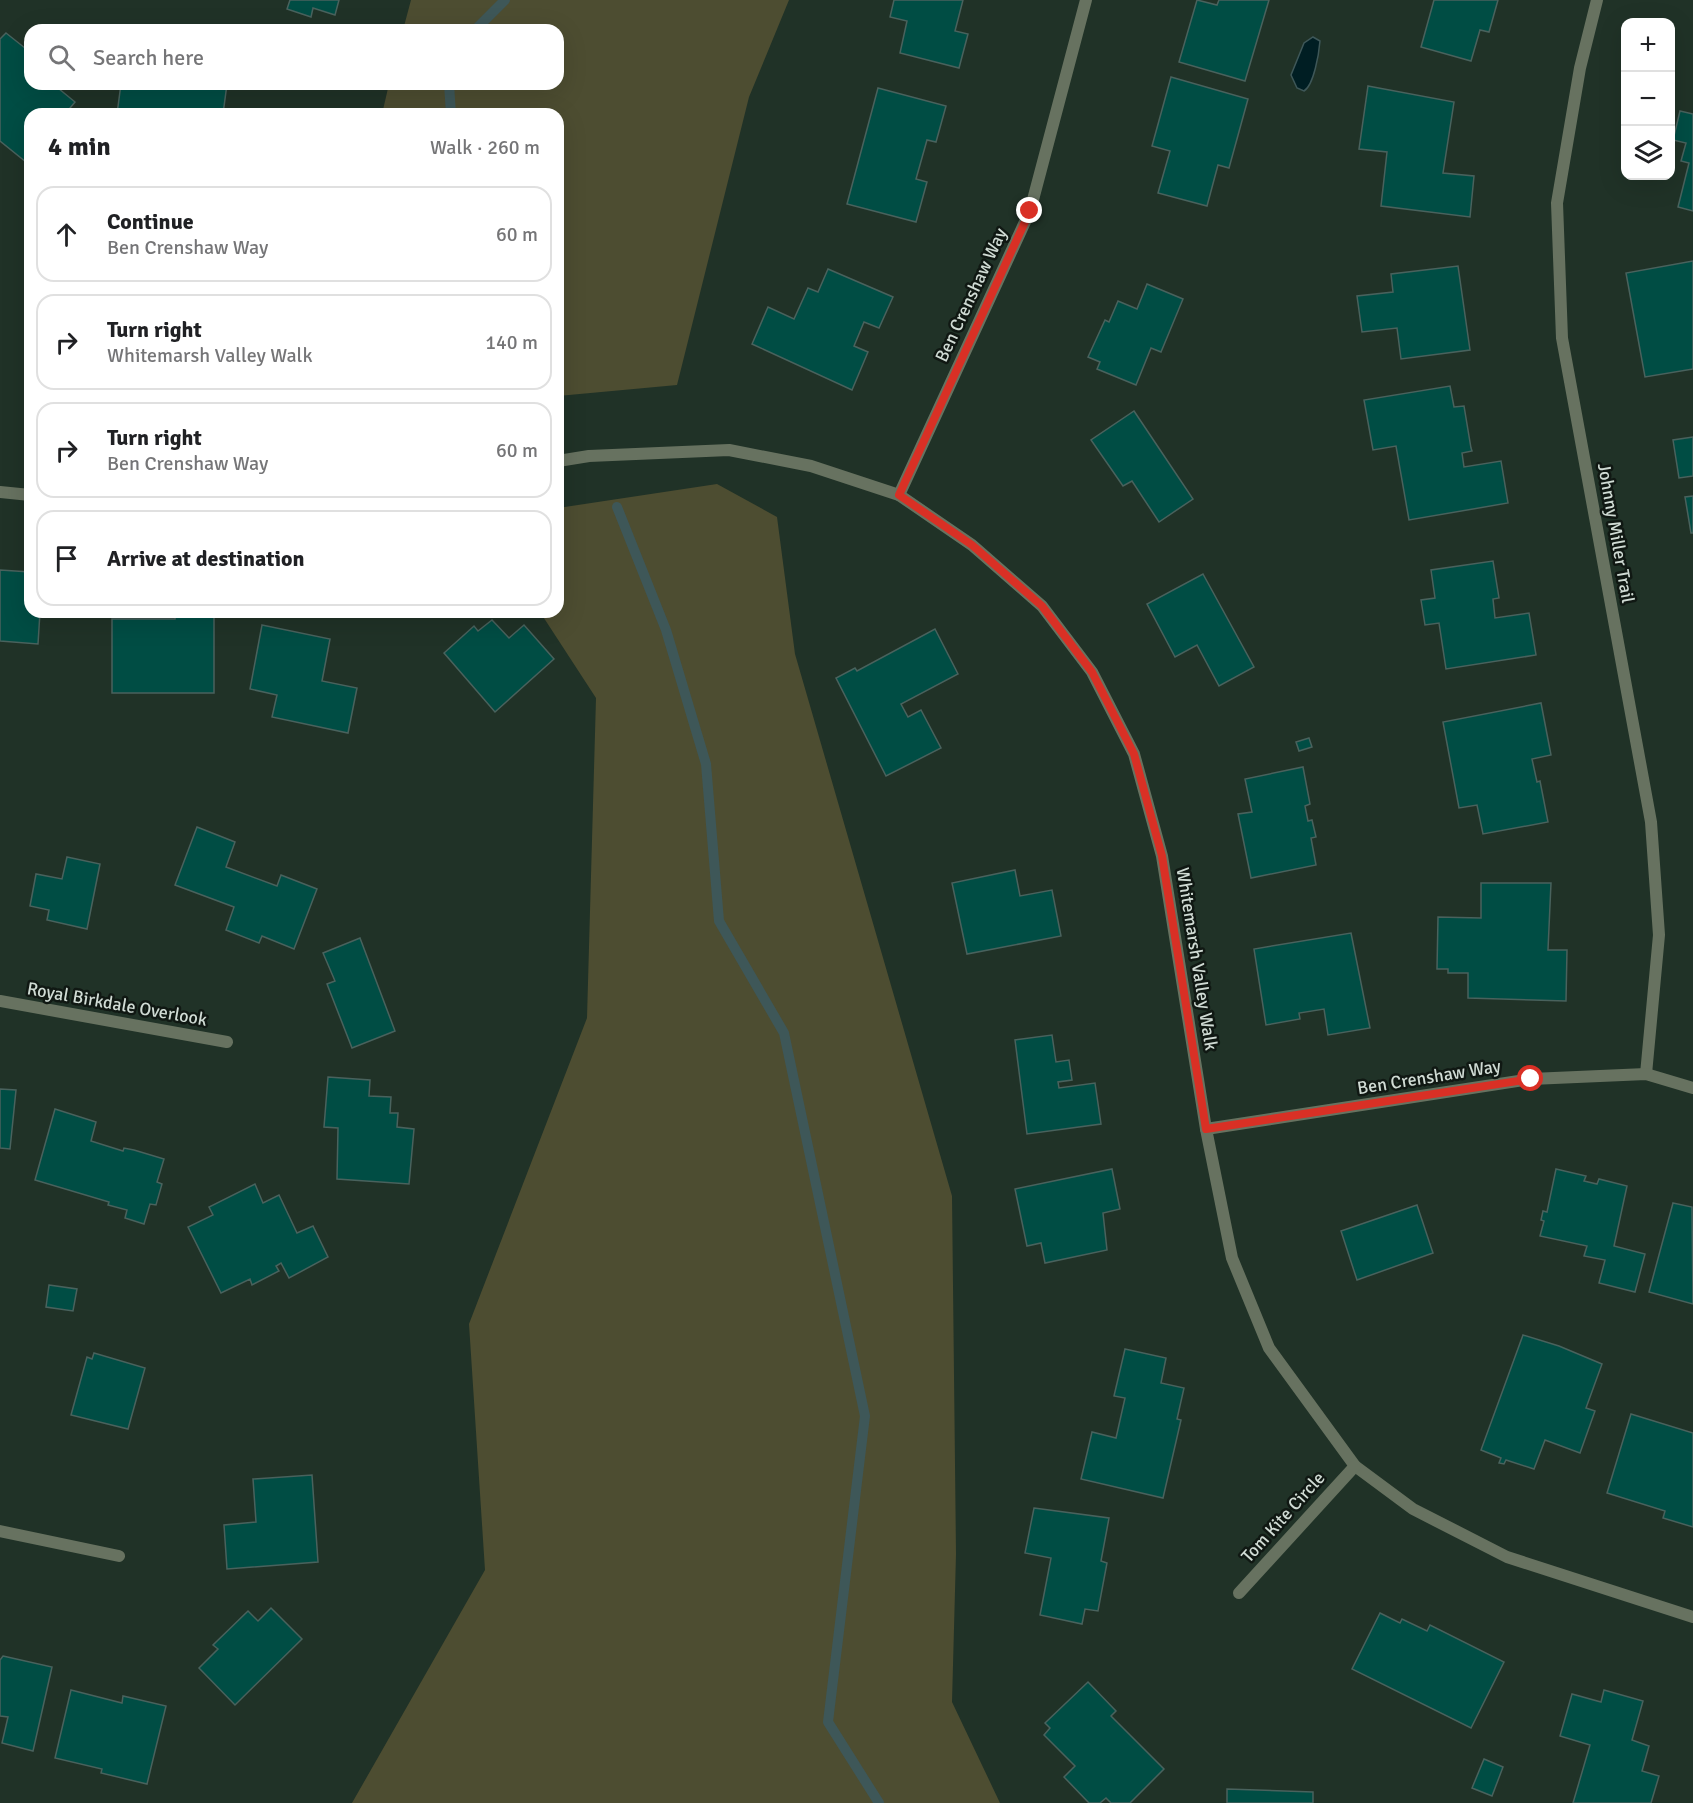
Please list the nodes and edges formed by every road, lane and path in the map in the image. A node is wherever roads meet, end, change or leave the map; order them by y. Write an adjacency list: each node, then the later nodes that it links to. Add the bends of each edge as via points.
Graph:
1 (1086, 0): 6 (street, Ben Crenshaw Way, via 1030,211)
2 (1597, 0): 9 (street, Johnny Miller Trail, via 1580,68 1557,203 1562,338 1651,822 1659,935)
3 (564, 460): 6 (street, Whitemarsh Valley Walk, via 729,450 811,466)
4 (0, 492): 5 (street)
5 (24, 494)
6 (899, 495): 11 (street, Whitemarsh Valley Walk, via 972,545 1042,606 1092,672 1134,754 1162,856)
7 (0, 1001): 8 (street, Royal Birkdale Overlook)
8 (227, 1042)
9 (1646, 1074): 10 (street, Ben Crenshaw Way); 11 (street, Ben Crenshaw Way, via 1531,1079)
10 (1693, 1088)
11 (1206, 1129): 12 (street, Whitemarsh Valley Walk, via 1232,1258 1269,1348)
12 (1355, 1466): 15 (street, Tom Kite Circle); 16 (street, Whitemarsh Valley Walk, via 1413,1509 1507,1557)
13 (0, 1531): 14 (street)
14 (119, 1556)
15 (1239, 1593)
16 (1693, 1617)

